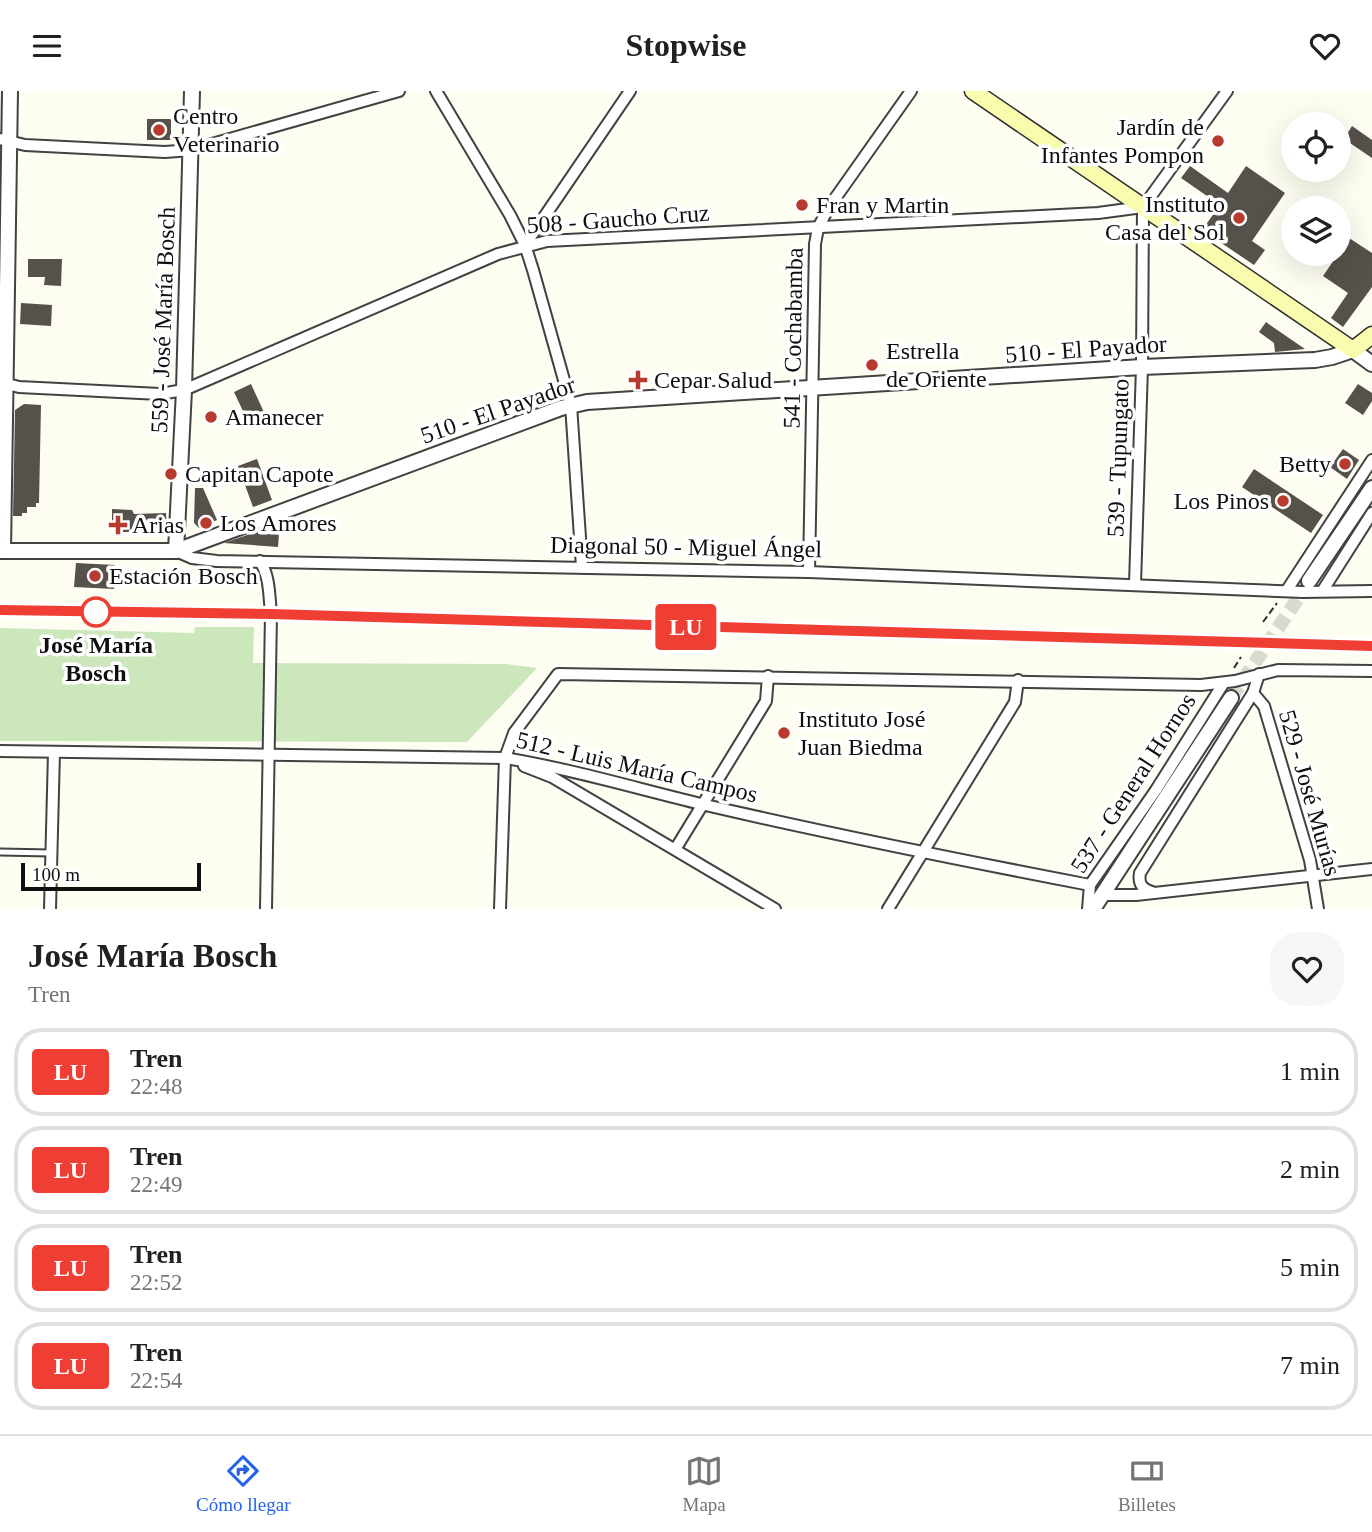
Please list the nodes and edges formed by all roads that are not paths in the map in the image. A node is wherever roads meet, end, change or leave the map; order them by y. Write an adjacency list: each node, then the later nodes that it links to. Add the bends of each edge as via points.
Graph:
1 (10, 91): 9 (street)
2 (192, 91): 10 (street, 559 - José María Bosch)
3 (399, 91): 10 (street)
4 (436, 91): 13 (street)
5 (630, 91): 13 (street)
6 (911, 91): 12 (street, 541 - Cochabamba)
7 (973, 91): 11 (main road)
8 (1227, 91): 11 (street)
9 (5, 141): 10 (street); 19 (street)
10 (191, 151): 21 (street, 559 - José María Bosch)
11 (1143, 207): 12 (street, 508 - Gaucho Cruz); 16 (main road); 18 (street, 539 - Tupungato)
12 (818, 228): 13 (street, 508 - Gaucho Cruz); 20 (street, 541 - Cochabamba)
13 (525, 245): 21 (street, 508 - Gaucho Cruz); 22 (street)
14 (1372, 319): 15 (main road)
15 (1369, 337): 16 (main road)
16 (1353, 350): 17 (street); 18 (street, 510 - El Payador, via 1315,359)
17 (1372, 364)
18 (1142, 367): 20 (street, 510 - El Payador); 32 (street, 539 - Tupungato)
19 (3, 383): 21 (street, 508 - Gaucho Cruz, via 160,394); 26 (street)
20 (813, 389): 22 (street, 510 - El Payador); 30 (street, 541 - Cochabamba)
21 (184, 390): 27 (street, 559 - José María Bosch)
22 (571, 405): 27 (street, 510 - El Payador); 29 (street)
23 (1372, 460): 33 (street)
24 (1369, 492): 31 (street)
25 (1372, 513): 34 (street)
26 (1, 550): 27 (street, Diagonal 50 - Miguel Ángel)
27 (176, 551): 28 (street, Diagonal 50 - Miguel Ángel, via 202,560)
28 (260, 561): 29 (street, Diagonal 50 - Miguel Ángel); 45 (street, via 267,571 271,614)
29 (582, 567): 30 (street, Diagonal 50 - Miguel Ángel)
30 (809, 572): 32 (street, Diagonal 50 - Miguel Ángel)
31 (1309, 581)
32 (1135, 585): 33 (street, Diagonal 50 - Miguel Ángel)
33 (1287, 590): 34 (street, Diagonal 50 - Miguel Ángel)
34 (1322, 590): 35 (street, Diagonal 50 - Miguel Ángel)
35 (1372, 591)
36 (1372, 671): 37 (street, via 1289,669)
37 (1259, 674): 40 (street); 41 (street)
38 (768, 676): 39 (street); 46 (street, via 558,674 514,733); 47 (street, via 766,701)
39 (1018, 680): 40 (street); 51 (street, via 1014,702)
40 (1223, 684): 54 (street, 537 - General Hornos)
41 (1253, 693): 53 (street, 529 - José Murías, via 1264,706); 55 (street, via 1140,873 1140,884)
42 (1231, 698): 56 (street, 537 - General Hornos)
43 (0, 751): 44 (street, 512 - Luis María Campos)
44 (54, 752): 45 (street, 512 - Luis María Campos); 50 (street)
45 (270, 755): 46 (street, 512 - Luis María Campos); 58 (street)
46 (505, 758): 47 (street, 512 - Luis María Campos); 48 (street, via 552,777); 59 (street)
47 (701, 804): 48 (street); 51 (street, 512 - Luis María Campos)
48 (676, 848): 60 (street)
49 (0, 852): 50 (lane)
50 (51, 852): 57 (street)
51 (922, 852): 54 (street, 512 - Luis María Campos); 61 (street)
52 (1372, 869): 53 (street)
53 (1314, 875): 55 (street); 63 (street, 529 - José Murías)
54 (1090, 885): 62 (street, 537 - General Hornos)
55 (1152, 892): 56 (street)
56 (1103, 895): 62 (street, 537 - General Hornos)
57 (50, 909)
58 (266, 909)
59 (500, 909)
60 (775, 909)
61 (888, 909)
62 (1091, 909)
63 (1318, 909)

